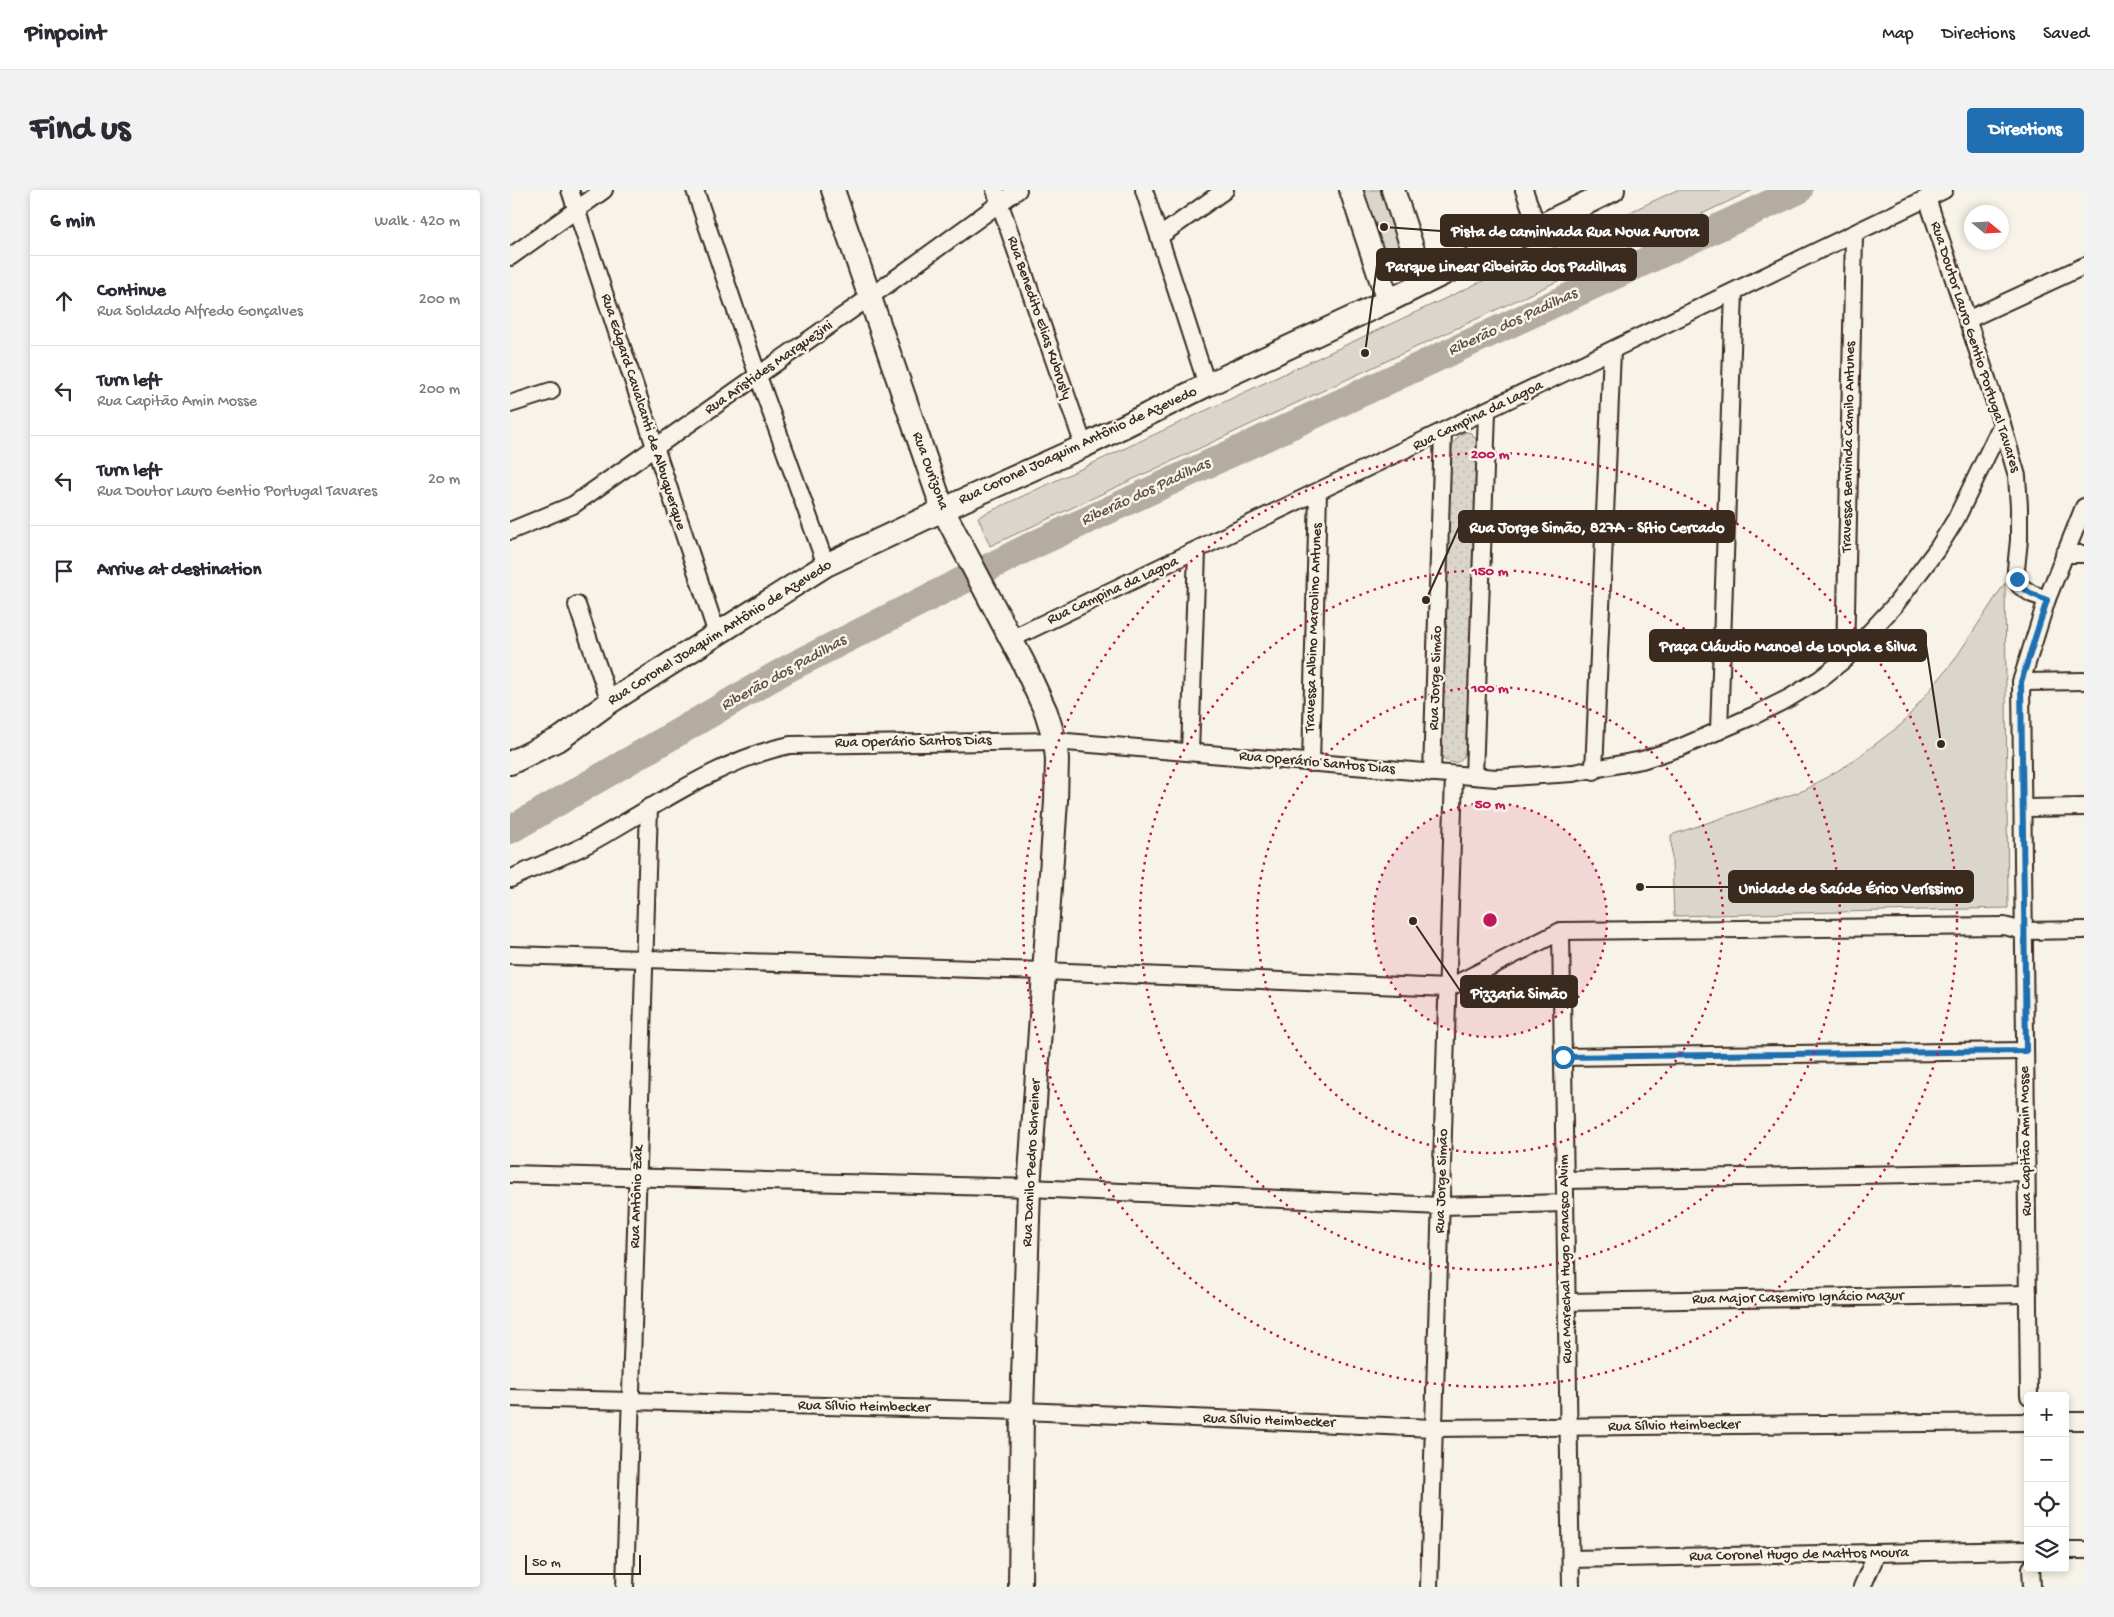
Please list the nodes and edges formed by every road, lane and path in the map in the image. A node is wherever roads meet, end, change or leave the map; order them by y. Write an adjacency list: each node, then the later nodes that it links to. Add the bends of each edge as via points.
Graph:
1 (570, 190): 15 (street, Rua Edgard Cavalcanti de Albuquerque)
2 (604, 190): 15 (street)
3 (695, 190): 27 (street)
4 (833, 190): 23 (main road, Rua Ourizona)
5 (1018, 190): 13 (street, Rua Aristides Marquezini)
6 (1144, 190): 18 (street)
7 (1225, 190): 18 (street)
8 (1351, 190): 24 (main road)
9 (1393, 190): 21 (main road)
10 (1524, 190): 16 (street)
11 (1612, 190): 16 (main road, Rua Coronel Joaquim Antônio de Azevedo)
12 (1944, 190): 14 (street, Rua Campina da Lagoa)
13 (997, 197): 23 (street, Rua Aristides Marquezini); 34 (street, Rua Benedito Elias Kubrusly)
14 (1927, 198): 17 (street, Rua Campina da Lagoa); 25 (street, Rua Doutor Lauro Gentio Portugal Tavares)
15 (576, 209): 19 (street); 35 (street, Rua Edgard Cavalcanti de Albuquerque)
16 (1537, 226): 21 (main road, Rua Coronel Joaquim Antônio de Azevedo)
17 (1854, 235): 22 (street, Rua Campina da Lagoa); 50 (street, Travessa Benvinda Camilo Antunes)
18 (1160, 236): 28 (street)
19 (510, 257)
20 (2084, 266): 25 (street)
21 (1424, 283): 24 (main road, Rua Coronel Joaquim Antônio de Azevedo)
22 (1734, 292): 26 (street, Rua Campina da Lagoa); 54 (street)
23 (870, 297): 27 (street, Rua Aristides Marquezini); 36 (main road, Rua Ourizona)
24 (1388, 301): 28 (main road, Rua Coronel Joaquim Antônio de Azevedo)
25 (1967, 320): 32 (street, Rua Doutor Lauro Gentio Portugal Tavares)
26 (1612, 351): 31 (street, Rua Campina da Lagoa); 59 (street)
27 (758, 376): 35 (street, Rua Aristides Marquezini); 45 (street)
28 (1207, 385): 34 (main road, Rua Coronel Joaquim Antônio de Azevedo)
29 (551, 391): 30 (street)
30 (510, 404)
31 (1486, 412): 33 (street, Rua Campina da Lagoa); 62 (street)
32 (2002, 424): 46 (street, Rua Doutor Lauro Gentio Portugal Tavares, via 2019,494 2017,579 2020,586); 50 (street, Rua Operário Santos Dias, via 1956,519 1938,548 1895,605)
33 (1443, 432): 37 (street, Rua Campina da Lagoa); 60 (street, Rua Jorge Simão)
34 (1084, 446): 38 (main road, Rua Coronel Joaquim Antônio de Azevedo)
35 (655, 448): 41 (street, Rua Aristides Marquezini, via 573,505); 48 (street, Rua Edgard Cavalcanti de Albuquerque)
36 (934, 482): 38 (main road, via 944,492); 40 (main road, Rua Ourizona)
37 (1318, 492): 42 (street, Rua Campina da Lagoa); 58 (street, Travessa Albino Marcolino Antunes)
38 (964, 500): 40 (main road, Rua Coronel Joaquim Antônio de Azevedo)
39 (2084, 507): 43 (street, Rua Capitão Amin Mosse)
40 (943, 510): 45 (main road, Rua Coronel Joaquim Antônio de Azevedo); 49 (main road, Rua Ourizona)
41 (510, 531)
42 (1197, 551): 49 (street, Rua Campina da Lagoa); 56 (street)
43 (2064, 554): 44 (street); 46 (street, Rua Capitão Amin Mosse)
44 (2084, 554)
45 (826, 565): 48 (main road, Rua Coronel Joaquim Antônio de Azevedo)
46 (2047, 600): 52 (street, Rua Capitão Amin Mosse)
47 (577, 605): 53 (street)
48 (718, 634): 53 (main road, Rua Coronel Joaquim Antônio de Azevedo)
49 (1011, 639): 55 (main road, Rua Ourizona, via 1036,688)
50 (1845, 659): 54 (street, Rua Operário Santos Dias, via 1789,698)
51 (2084, 681): 52 (street)
52 (2021, 682): 65 (street, Rua Capitão Amin Mosse)
53 (610, 702): 57 (main road, Rua Coronel Joaquim Antônio de Azevedo, via 561,738)
54 (1719, 731): 59 (street, Rua Operário Santos Dias, via 1642,760)
55 (1055, 740): 56 (street, Rua Operário Santos Dias); 63 (street, Rua Operário Santos Dias, via 790,745 743,759); 72 (main road, Rua Danilo Pedro Schreiner, via 1057,779)
56 (1190, 752): 58 (street, Rua Operário Santos Dias)
57 (510, 763)
58 (1311, 763): 60 (street, Rua Operário Santos Dias)
59 (1594, 770): 62 (street, Rua Operário Santos Dias, via 1536,777)
60 (1432, 773): 61 (street, Rua Operário Santos Dias)
61 (1454, 775): 62 (street, Rua Operário Santos Dias); 73 (street, Rua Jorge Simão)
62 (1474, 776)
63 (649, 807): 66 (street, Rua Operário Santos Dias, via 584,845); 71 (street, Rua Antônio Zak)
64 (2084, 807): 65 (street)
65 (2023, 808): 69 (street, Rua Capitão Amin Mosse)
66 (510, 879)
67 (2084, 930): 69 (street)
68 (1561, 931): 69 (street, via 2004,926); 73 (street); 75 (street, Rua Marechal Hugo Panasco Alvim)
69 (2024, 931): 74 (street, Rua Capitão Amin Mosse)
70 (510, 955): 71 (street)
71 (644, 960): 72 (street); 78 (street, Rua Antônio Zak)
72 (1044, 971): 73 (street); 80 (main road, Rua Danilo Pedro Schreiner)
73 (1448, 988): 82 (street, Rua Jorge Simão)
74 (2026, 1051): 75 (street); 76 (street, Rua Capitão Amin Mosse)
75 (1563, 1057): 79 (street, Rua Marechal Hugo Panasco Alvim)
76 (2027, 1172): 79 (street); 83 (street, Rua Capitão Amin Mosse)
77 (510, 1174): 78 (street)
78 (638, 1178): 80 (street); 87 (street, Rua Antônio Zak)
79 (1565, 1180): 81 (street, Rua Marechal Hugo Panasco Alvim)
80 (1029, 1188): 82 (street); 88 (main road, Rua Danilo Pedro Schreiner)
81 (1566, 1203): 82 (street); 84 (street, Rua Marechal Hugo Panasco Alvim)
82 (1441, 1206): 93 (street, Rua Jorge Simão)
83 (2028, 1294): 84 (street, Rua Major Casemiro Ignácio Mazur); 85 (street, Rua Capitão Amin Mosse)
84 (1567, 1302): 92 (street, Rua Marechal Hugo Panasco Alvim)
85 (2029, 1392)
86 (510, 1398): 87 (street, Rua Sílvio Heimbecker)
87 (630, 1402): 88 (street, Rua Sílvio Heimbecker); 100 (street, Rua Antônio Zak)
88 (1022, 1410): 93 (street, Rua Sílvio Heimbecker); 101 (main road, Rua Danilo Pedro Schreiner)
89 (2084, 1421): 91 (street)
90 (2024, 1422): 92 (street, Rua Sílvio Heimbecker)
91 (2069, 1422)
92 (1568, 1427): 93 (street, Rua Sílvio Heimbecker); 98 (street, Rua Marechal Hugo Panasco Alvim)
93 (1434, 1428): 102 (street, Rua Jorge Simão)
94 (2024, 1550): 97 (street, Rua Coronel Hugo de Mattos Moura)
95 (2069, 1550): 96 (street)
96 (2084, 1550)
97 (1877, 1553): 98 (street, Rua Coronel Hugo de Mattos Moura); 104 (street)
98 (1571, 1559): 103 (street, Rua Marechal Hugo Panasco Alvim)
99 (2031, 1572): 105 (street)
100 (625, 1587)
101 (1020, 1587)
102 (1429, 1587)
103 (1571, 1587)
104 (1862, 1587)
105 (2032, 1587)

